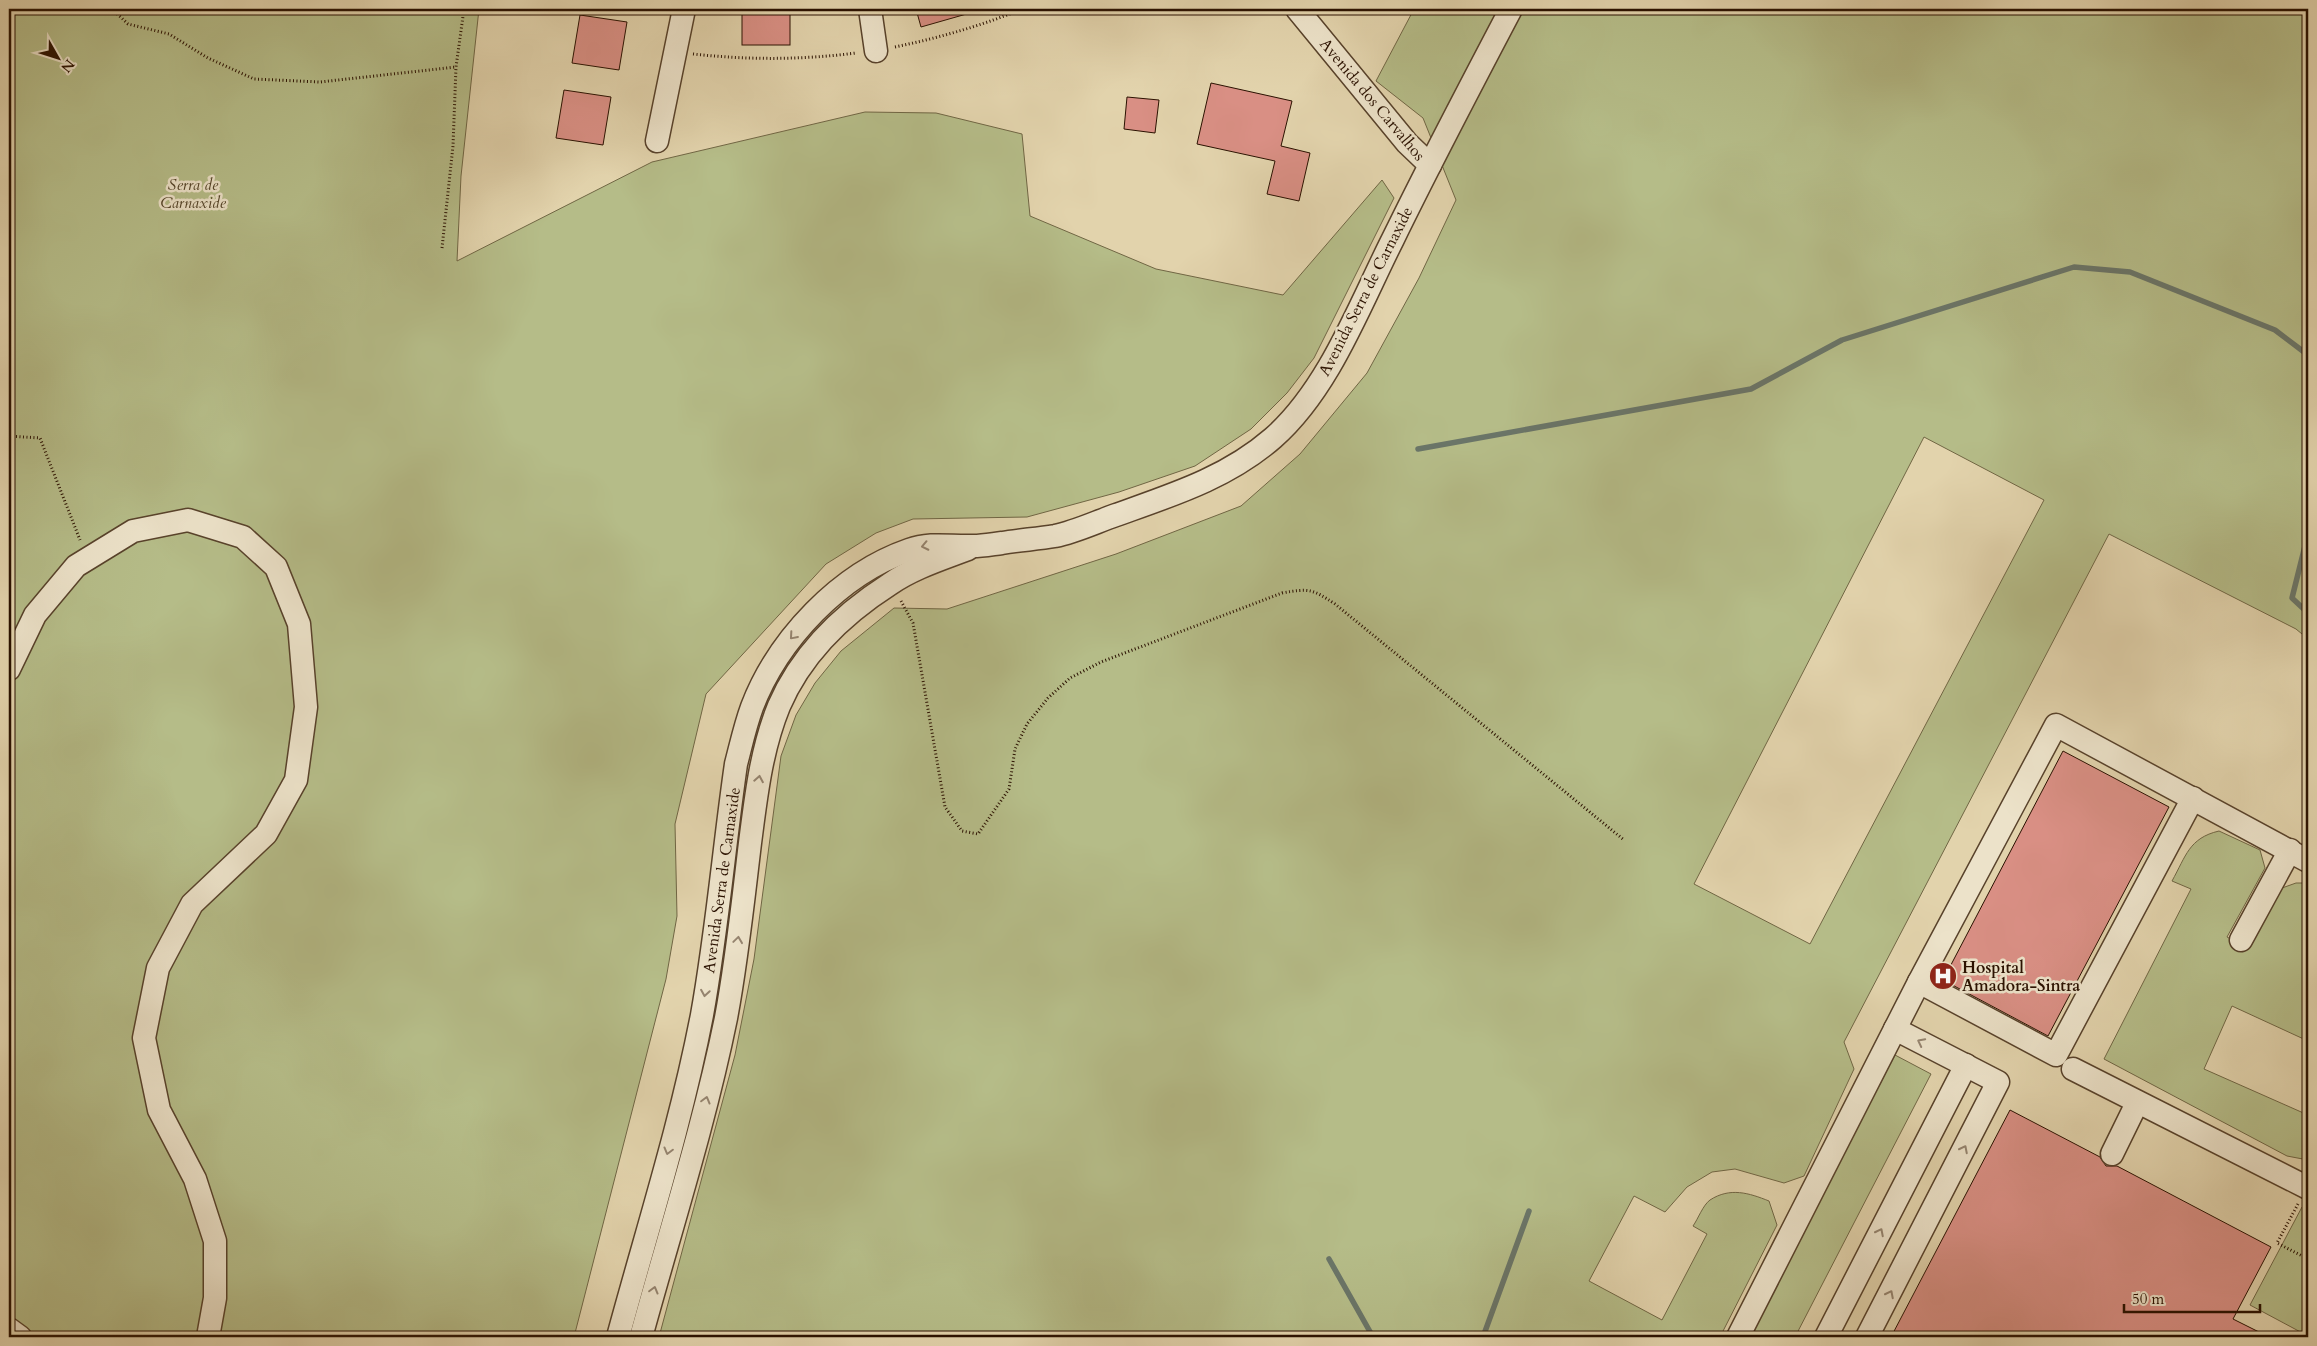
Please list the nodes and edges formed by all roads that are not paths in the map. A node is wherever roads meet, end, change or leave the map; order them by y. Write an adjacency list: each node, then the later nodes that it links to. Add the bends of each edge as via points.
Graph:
1 (684, 9): 6 (street)
2 (870, 9): 5 (street)
3 (1298, 9): 7 (street, Avenida dos Carvalhos, via 1407,143)
4 (1511, 9): 7 (street, Avenida Serra de Carnaxide)
5 (876, 51)
6 (657, 141)
7 (1430, 165): 8 (street, Avenida Serra de Carnaxide, via 1332,362 1308,399 1254,454 1199,485 1058,535)
8 (974, 546): 23 (street, Avenida Serra de Carnaxide, one-way to 23, via 936,544 910,549 878,564 848,584 819,608 789,641 752,706 736,764 702,1015); 24 (street, Avenida Serra de Carnaxide, one-way to 8, via 726,1018 757,789 779,706 812,651 839,622 892,582)
9 (9, 669): 22 (street, via 35,615 76,566 134,531 188,520 244,537 276,567 299,624 306,707 296,780 266,834 192,904 158,968 144,1038 159,1110 195,1179 215,1241 215,1298)
10 (2193, 798): 11 (street); 13 (street, via 2056,1054); 13 (street, via 2056,725)
11 (2299, 856): 12 (street)
12 (2241, 940)
13 (1919, 982): 14 (street)
14 (1895, 1029): 15 (street, one-way to 14); 25 (street)
15 (1966, 1065): 26 (street, one-way to 15); 27 (street, one-way to 15, via 1998,1082)
16 (2073, 1069): 17 (street)
17 (2137, 1103): 18 (street); 19 (street)
18 (2112, 1154)
19 (2304, 1194)
20 (9, 1329): 21 (street)
21 (20, 1337)
22 (208, 1337)
23 (618, 1337)
24 (641, 1337)
25 (1738, 1337)
26 (1826, 1337)
27 (1868, 1337)

